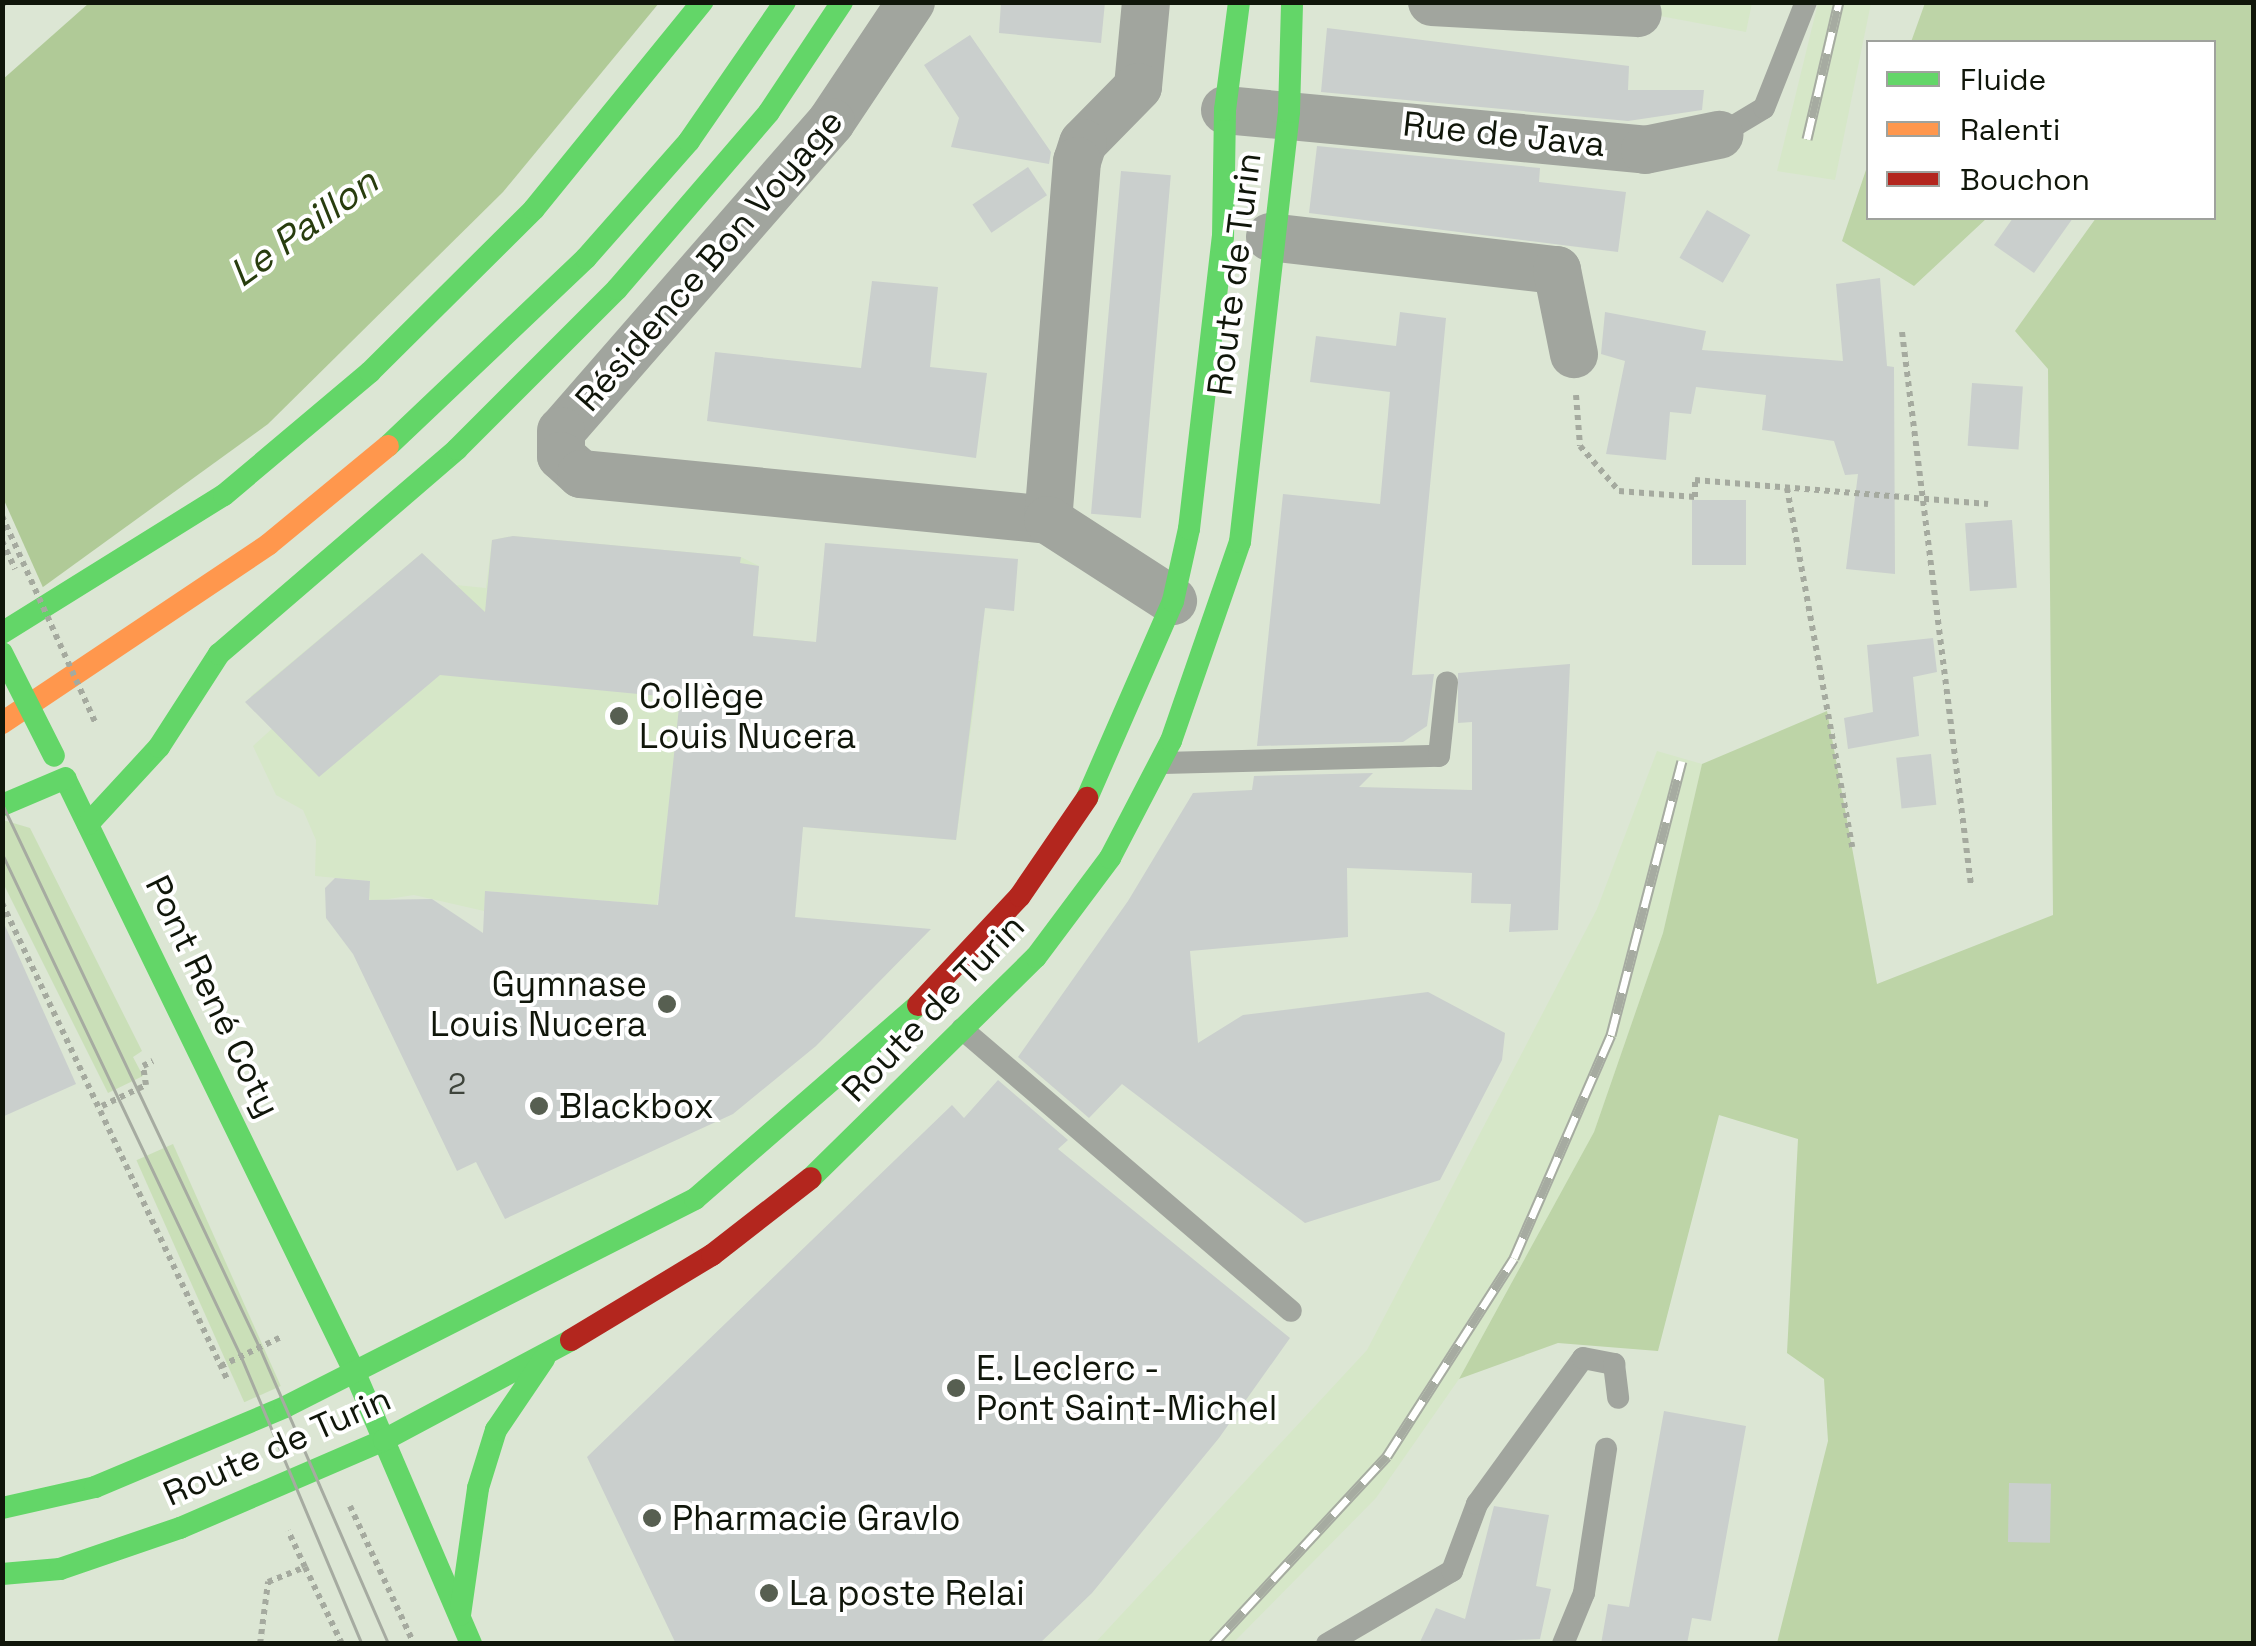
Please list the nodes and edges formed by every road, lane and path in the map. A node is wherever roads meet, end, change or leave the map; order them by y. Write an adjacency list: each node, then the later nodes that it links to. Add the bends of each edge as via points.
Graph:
1 (702, 2): 23 (main road, via 534,210 370,372 224,495)
2 (784, 2): 29 (main road, via 689,142 586,258 418,422 270,544)
3 (842, 2): 34 (main road, via 768,112 616,290 457,449 219,654 160,747)
4 (911, 2): 21 (street, Résidence Bon Voyage, via 831,122 561,432 561,456 580,474)
5 (1146, 2): 21 (street, via 1138,87 1083,142 1077,161)
6 (1238, 2): 11 (main road, Route de Turin)
7 (1292, 2): 12 (main road, Route de Turin)
8 (1432, 2): 10 (street)
9 (1806, 2): 13 (lane, via 1764,108)
10 (1638, 13)
11 (1225, 110): 12 (street, Rue de Java); 22 (main road, Route de Turin, via 1223,237 1189,530)
12 (1288, 112): 13 (street, Rue de Java, via 1644,150); 14 (main road, Route de Turin)
13 (1720, 136)
14 (1270, 237): 16 (street, via 1557,270); 31 (main road, Route de Turin, via 1240,542 1197,682)
15 (1902, 332): 18 (path)
16 (1574, 354): 17 (path, via 1580,446 1619,491 1695,497 1695,480)
17 (1787, 488): 18 (path); 35 (path)
18 (1923, 498): 19 (path); 36 (path)
19 (1988, 504)
20 (2, 516): 23 (path, bridge)
21 (1048, 520): 22 (street, Résidence Bon Voyage)
22 (1173, 600): 38 (main road, Route de Turin, via 1078,820)
23 (46, 610): 24 (main road); 30 (path, bridge)
24 (2, 633)
25 (2, 653): 32 (main road, Pont René Coty, bridge)
26 (33, 664): 28 (main road)
27 (1447, 682): 31 (lane, via 1439,756)
28 (2, 684)
29 (2, 723)
30 (99, 731)
31 (1160, 763): 39 (main road, Route de Turin, via 1110,858)
32 (66, 778): 33 (main road); 34 (main road, Pont René Coty)
33 (2, 806)
34 (88, 824): 46 (main road, Pont René Coty)
35 (1852, 847)
36 (1970, 885)
37 (2, 902): 41 (path)
38 (926, 997): 39 (lane); 46 (main road, Route de Turin, via 785,1131 695,1200)
39 (966, 1032): 42 (lane); 44 (main road, Route de Turin, via 818,1172 712,1255)
40 (159, 1058): 41 (path, via 143,1066 146,1085)
41 (102, 1106): 45 (path)
42 (1291, 1311)
43 (281, 1337): 45 (path)
44 (548, 1354): 49 (main road, Route de Turin); 56 (main road, via 496,1430 478,1488)
45 (221, 1366): 48 (path)
46 (355, 1373): 49 (main road, Pont René Coty); 52 (main road, Route de Turin, via 95,1486)
47 (1618, 1398): 61 (lane, via 1614,1364 1583,1358 1483,1494 1452,1570)
48 (238, 1402)
49 (384, 1440): 55 (main road, Route de Turin, via 109,1555); 56 (main road, Pont René Coty)
50 (1606, 1449): 62 (lane, via 1584,1592)
51 (349, 1505): 59 (path)
52 (2, 1508)
53 (283, 1521): 54 (path)
54 (305, 1567): 57 (path, via 268,1582); 58 (path)
55 (2, 1574)
56 (460, 1618): 60 (main road, Pont René Coty)
57 (260, 1644)
58 (342, 1644)
59 (414, 1644)
60 (471, 1644)
61 (1326, 1644)
62 (1564, 1644)

